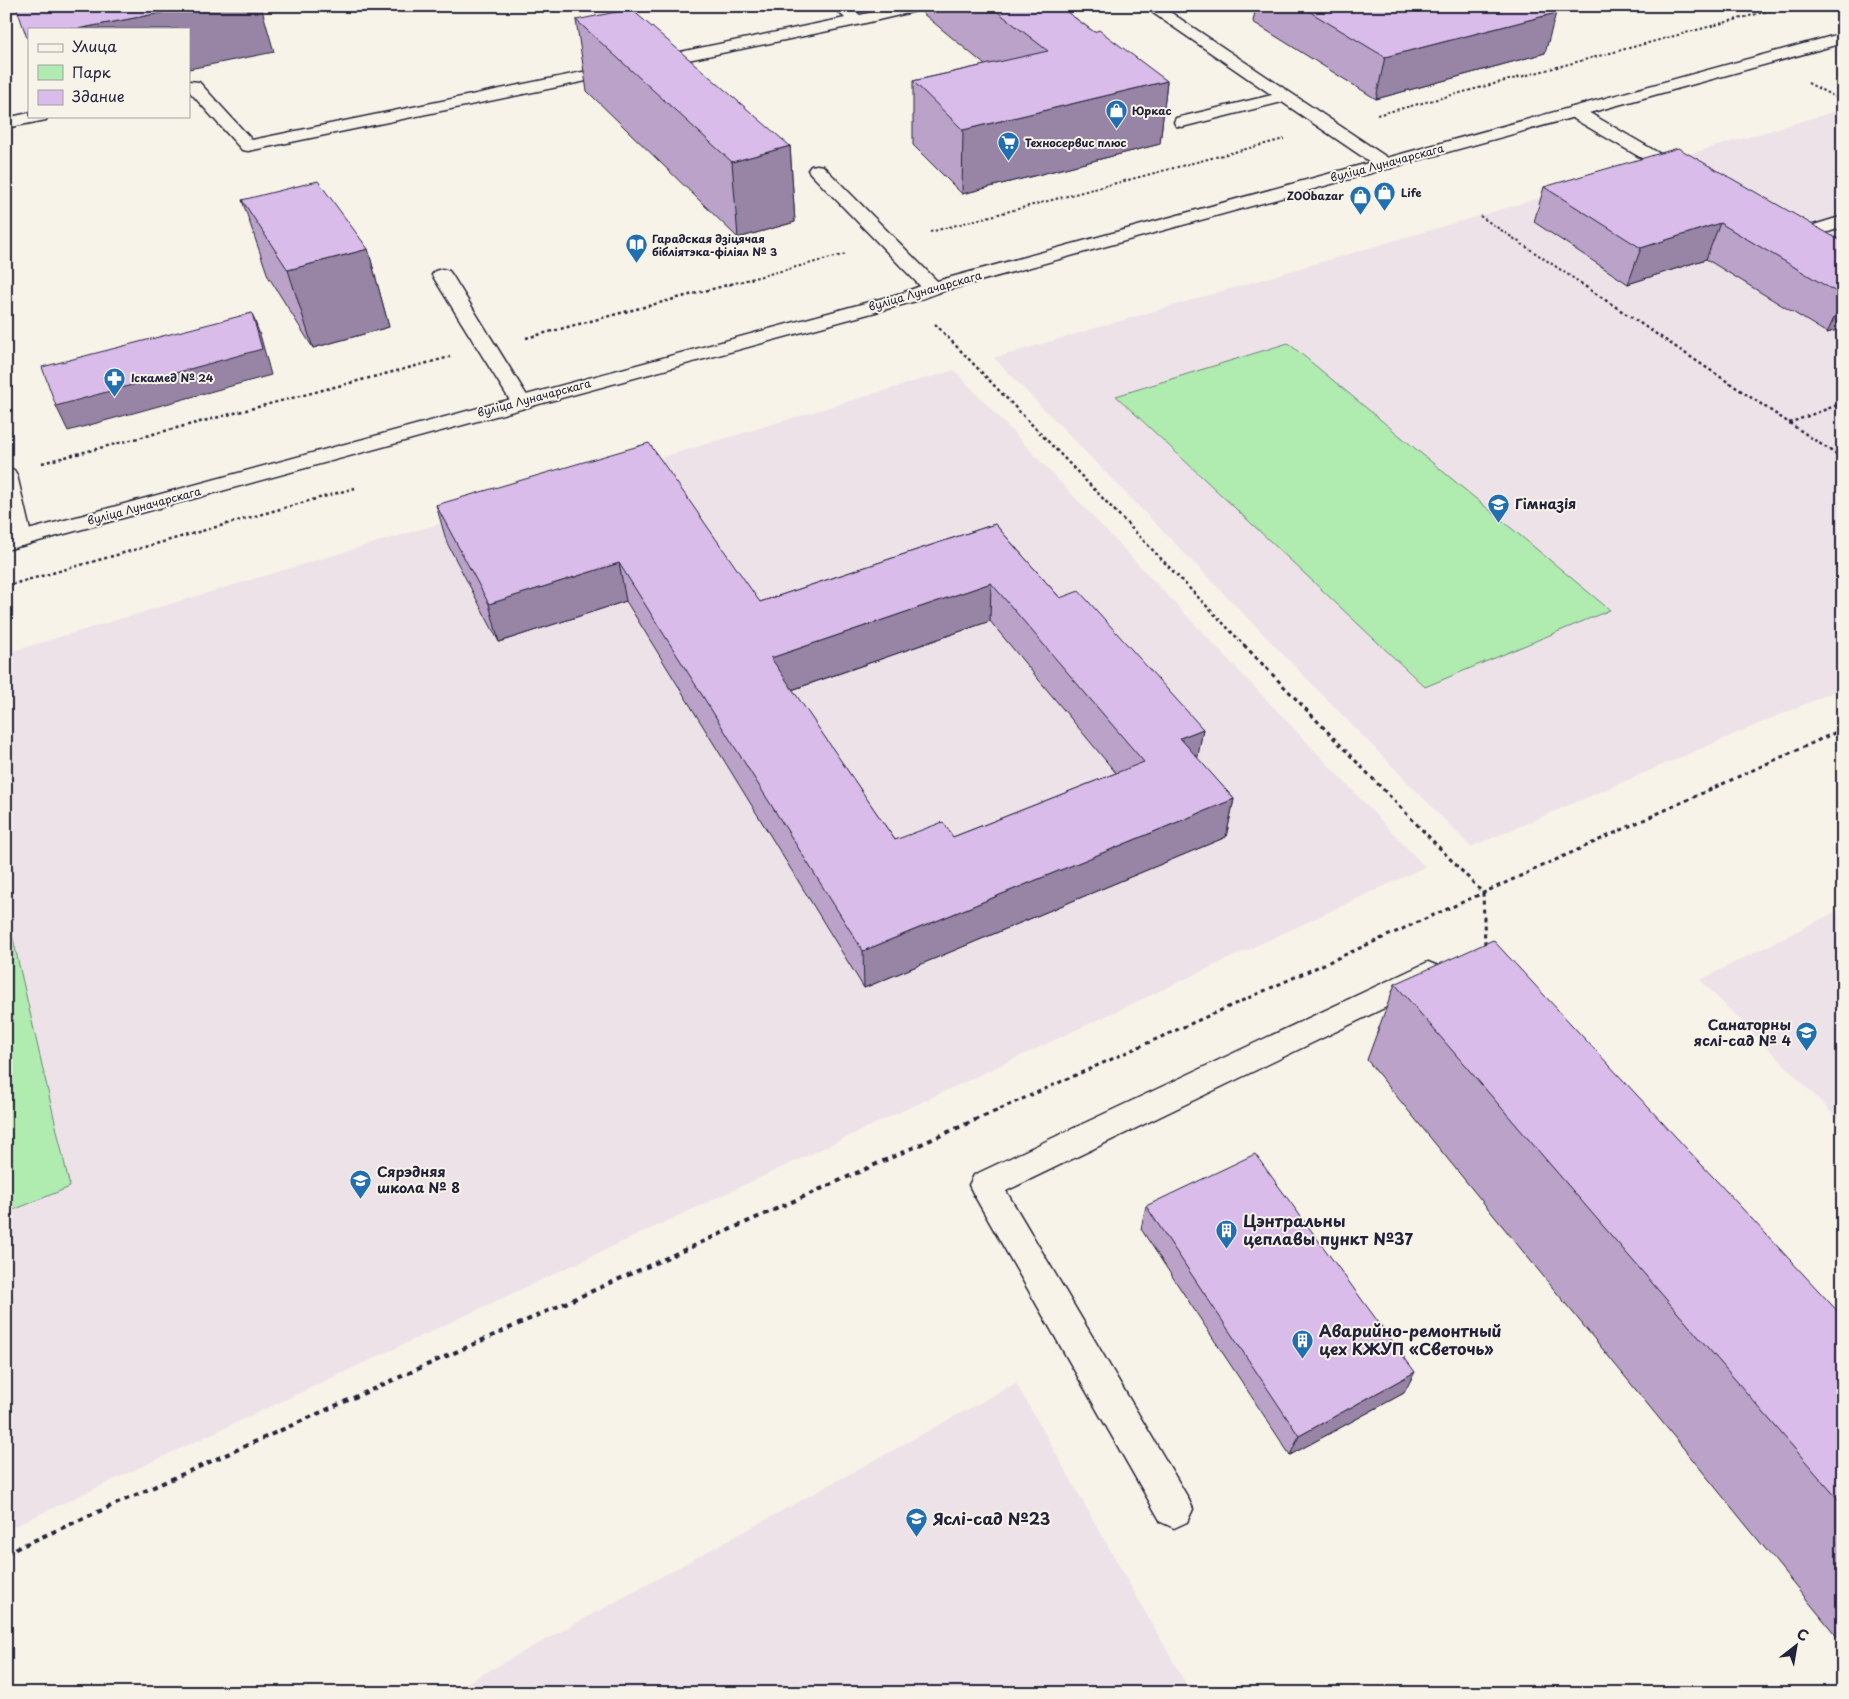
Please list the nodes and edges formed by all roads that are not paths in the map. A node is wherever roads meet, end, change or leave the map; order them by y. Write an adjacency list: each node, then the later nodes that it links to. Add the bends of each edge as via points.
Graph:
1 (839, 6): 4 (street)
2 (920, 6): 4 (street)
3 (1150, 6): 7 (street)
4 (857, 20): 6 (street, via 248,146 193,85)
5 (1843, 38): 8 (street, вуліца Луначарскага)
6 (190, 86)
7 (1284, 97): 10 (street); 12 (street)
8 (1575, 112): 12 (street, вуліца Луначарскага); 14 (street)
9 (30, 118): 11 (street)
10 (1182, 122)
11 (6, 123)
12 (1385, 164): 18 (street, вуліца Луначарскага)
13 (817, 170): 18 (street)
14 (1694, 181)
15 (1843, 221): 16 (street, via 1792,238)
16 (1767, 223)
17 (442, 275): 19 (street)
18 (933, 288): 19 (street, вуліца Луначарскага)
19 (521, 402): 21 (street, вуліца Луначарскага)
20 (6, 475): 21 (street)
21 (14, 541)
22 (1485, 946): 23 (street, via 985,1185)
23 (1174, 1509)

